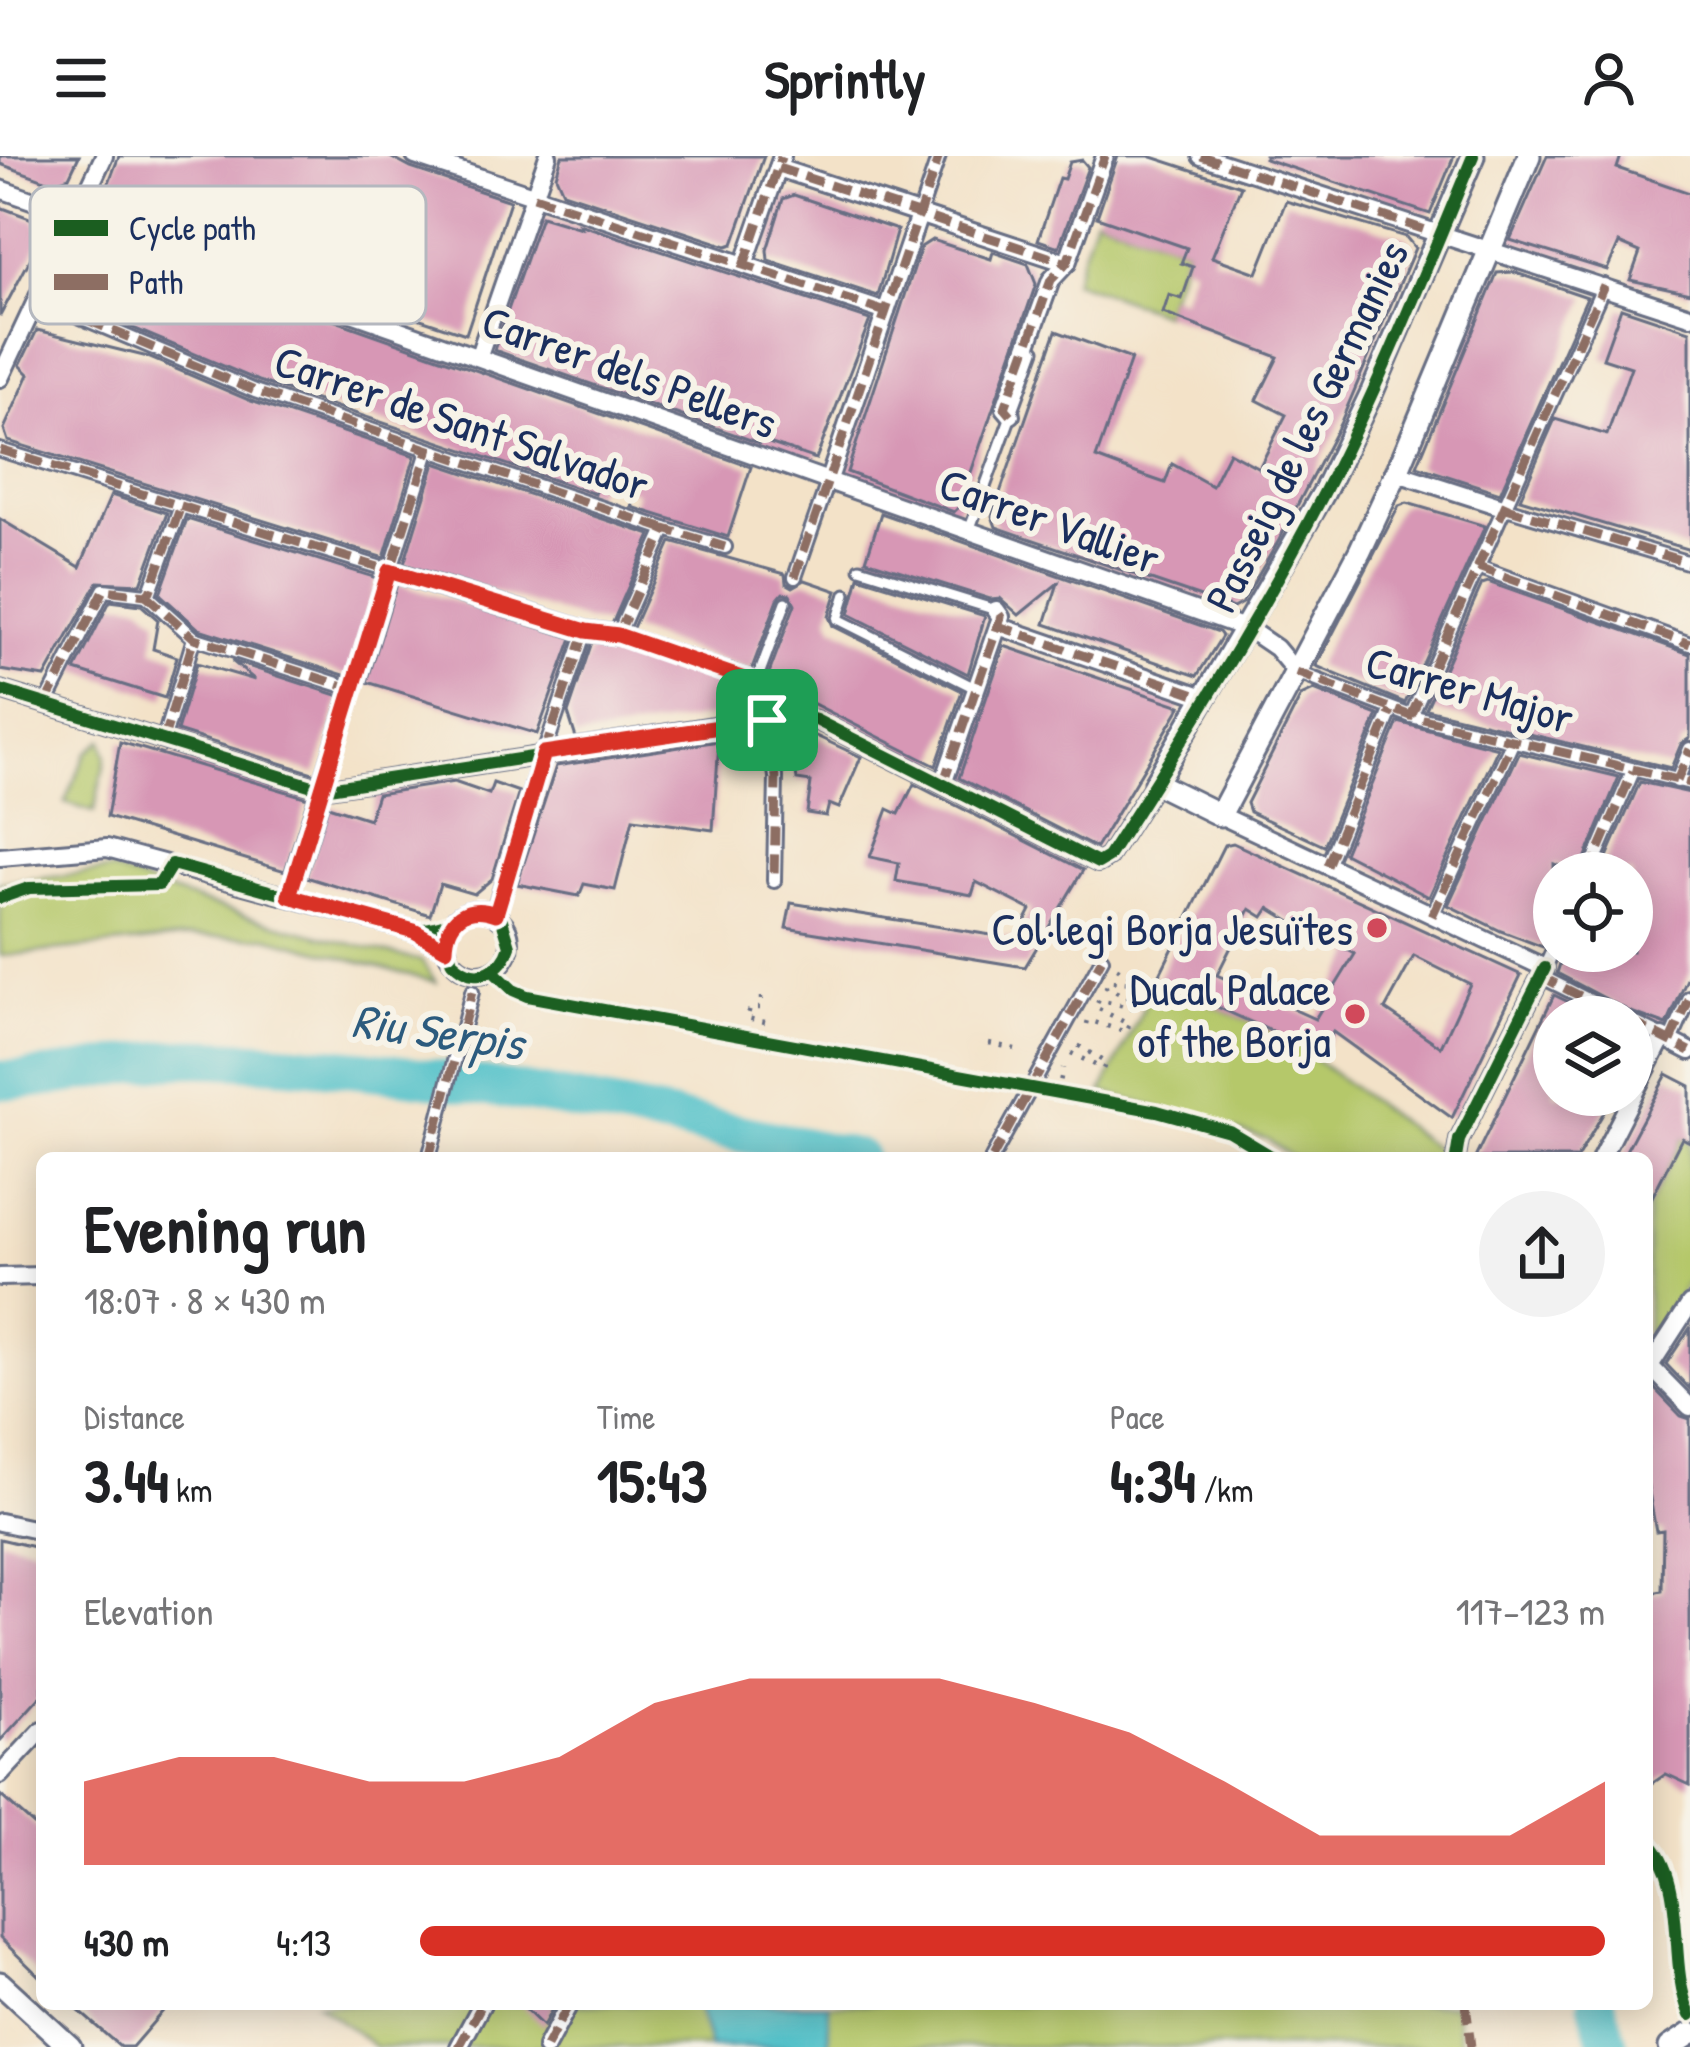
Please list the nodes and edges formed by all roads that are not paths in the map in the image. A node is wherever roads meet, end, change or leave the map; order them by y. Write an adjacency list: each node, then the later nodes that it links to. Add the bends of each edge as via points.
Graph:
1 (104, 156): 10 (street)
2 (415, 156): 13 (street)
3 (548, 156): 13 (street)
4 (939, 156): 15 (street)
5 (1105, 156): 18 (street)
6 (1201, 156): 16 (street)
7 (1473, 156): 16 (street, Passeig de les Germanies)
8 (1529, 156): 17 (street, Passeig de les Germanies)
9 (780, 162): 15 (street); 19 (street)
10 (90, 186)
11 (0, 189): 14 (street, Carrer dels Pellers)
12 (776, 195): 19 (lane)
13 (534, 196): 19 (street); 27 (street)
14 (30, 200)
15 (919, 215): 18 (street); 21 (street)
16 (1441, 235): 17 (street); 48 (street, Passeig de les Germanies, via 1341,458)
17 (1490, 250): 20 (street); 32 (street, Passeig de les Germanies)
18 (1067, 263): 29 (street, via 1051,280 1006,408)
19 (748, 266): 21 (street)
20 (1604, 285): 23 (street); 35 (street)
21 (886, 312): 33 (street)
22 (30, 316): 28 (street)
23 (1690, 316)
24 (97, 324): 31 (street, Carrer de Sant Salvador)
25 (388, 324): 27 (street, Carrer dels Pellers)
26 (1035, 350): 29 (lane)
27 (479, 355): 33 (street, Carrer dels Pellers)
28 (0, 379)
29 (1011, 416): 36 (lane)
30 (0, 450): 34 (street)
31 (428, 451): 37 (street, Carrer de Sant Salvador); 42 (street)
32 (1396, 473): 35 (street); 53 (street, Passeig de les Germanies)
33 (829, 479): 36 (street, Carrer Vallier); 43 (street)
34 (181, 506): 42 (street); 45 (street)
35 (1506, 508): 39 (street); 40 (street)
36 (970, 528): 48 (street, Carrer Vallier)
37 (665, 529): 38 (street, Carrer de Sant Salvador); 50 (street)
38 (725, 547)
39 (1690, 563)
40 (1478, 567): 52 (street); 61 (street)
41 (860, 568): 47 (lane)
42 (389, 571): 49 (street); 55 (street)
43 (795, 577)
44 (846, 594): 56 (lane, via 838,620)
45 (146, 595): 51 (street); 59 (street, via 104,590)
46 (786, 602): 54 (lane)
47 (997, 618): 56 (street); 58 (street)
48 (1248, 629): 53 (street, Carrer Major); 58 (street, Passeig de les Germanies)
49 (586, 631): 50 (street); 66 (street)
50 (618, 635): 54 (lane)
51 (194, 638): 55 (street); 63 (street)
52 (1690, 644)
53 (1296, 672): 60 (street, Carrer Major); 72 (street, Passeig de les Germanies)
54 (756, 683): 62 (lane)
55 (353, 689): 71 (street)
56 (977, 689): 70 (street)
57 (0, 690): 59 (street)
58 (1207, 698): 69 (street, Passeig de les Germanies)
59 (46, 704): 63 (street)
60 (1391, 711): 61 (street, Carrer Major); 75 (street)
61 (1411, 716): 64 (street, Carrer Major)
62 (767, 720): 66 (street); 70 (street, via 816,720); 76 (street, via 776,777)
63 (163, 741): 71 (street)
64 (1512, 743): 67 (street, Carrer Major); 79 (street)
65 (1690, 749): 68 (street)
66 (544, 753): 71 (street); 78 (street)
67 (1633, 771): 68 (street, Carrer Major); 73 (street)
68 (1684, 782)
69 (1155, 783): 70 (street, via 1098,863); 72 (street)
70 (943, 784)
71 (322, 789): 77 (street)
72 (1220, 815): 75 (street)
73 (1598, 852)
74 (0, 857): 77 (street, via 107,848)
75 (1327, 866): 79 (street)
76 (774, 881)
77 (289, 896): 81 (street)
78 (496, 914): 80 (street, via 477,909); 86 (street, via 510,937 508,955)
79 (1432, 916): 84 (street)
80 (452, 922): 81 (street); 82 (street)
81 (414, 931): 82 (street)
82 (446, 949): 86 (street)
83 (1107, 961): 92 (street)
84 (1533, 967)
85 (1543, 972): 87 (street); 93 (street)
86 (472, 983): 91 (street)
87 (1585, 996)
88 (1690, 998): 89 (street)
89 (1675, 1037): 90 (street); 94 (street)
90 (1690, 1051)
91 (430, 1152)
92 (996, 1152)
93 (1457, 1152)
94 (1605, 1152)
95 (36, 1276): 96 (street)
96 (0, 1277)
97 (1690, 1304): 98 (street)
98 (1653, 1359)
99 (1653, 1369): 100 (street)
100 (1690, 1407)
101 (0, 1522): 102 (street)
102 (36, 1530)
103 (36, 1736): 104 (street)
104 (0, 1775)
105 (0, 1983): 109 (street)
106 (479, 2010): 110 (street)
107 (566, 2010): 111 (street)
108 (1690, 2034): 112 (street)
109 (70, 2047)
110 (458, 2047)
111 (546, 2047)
112 (1670, 2047)

